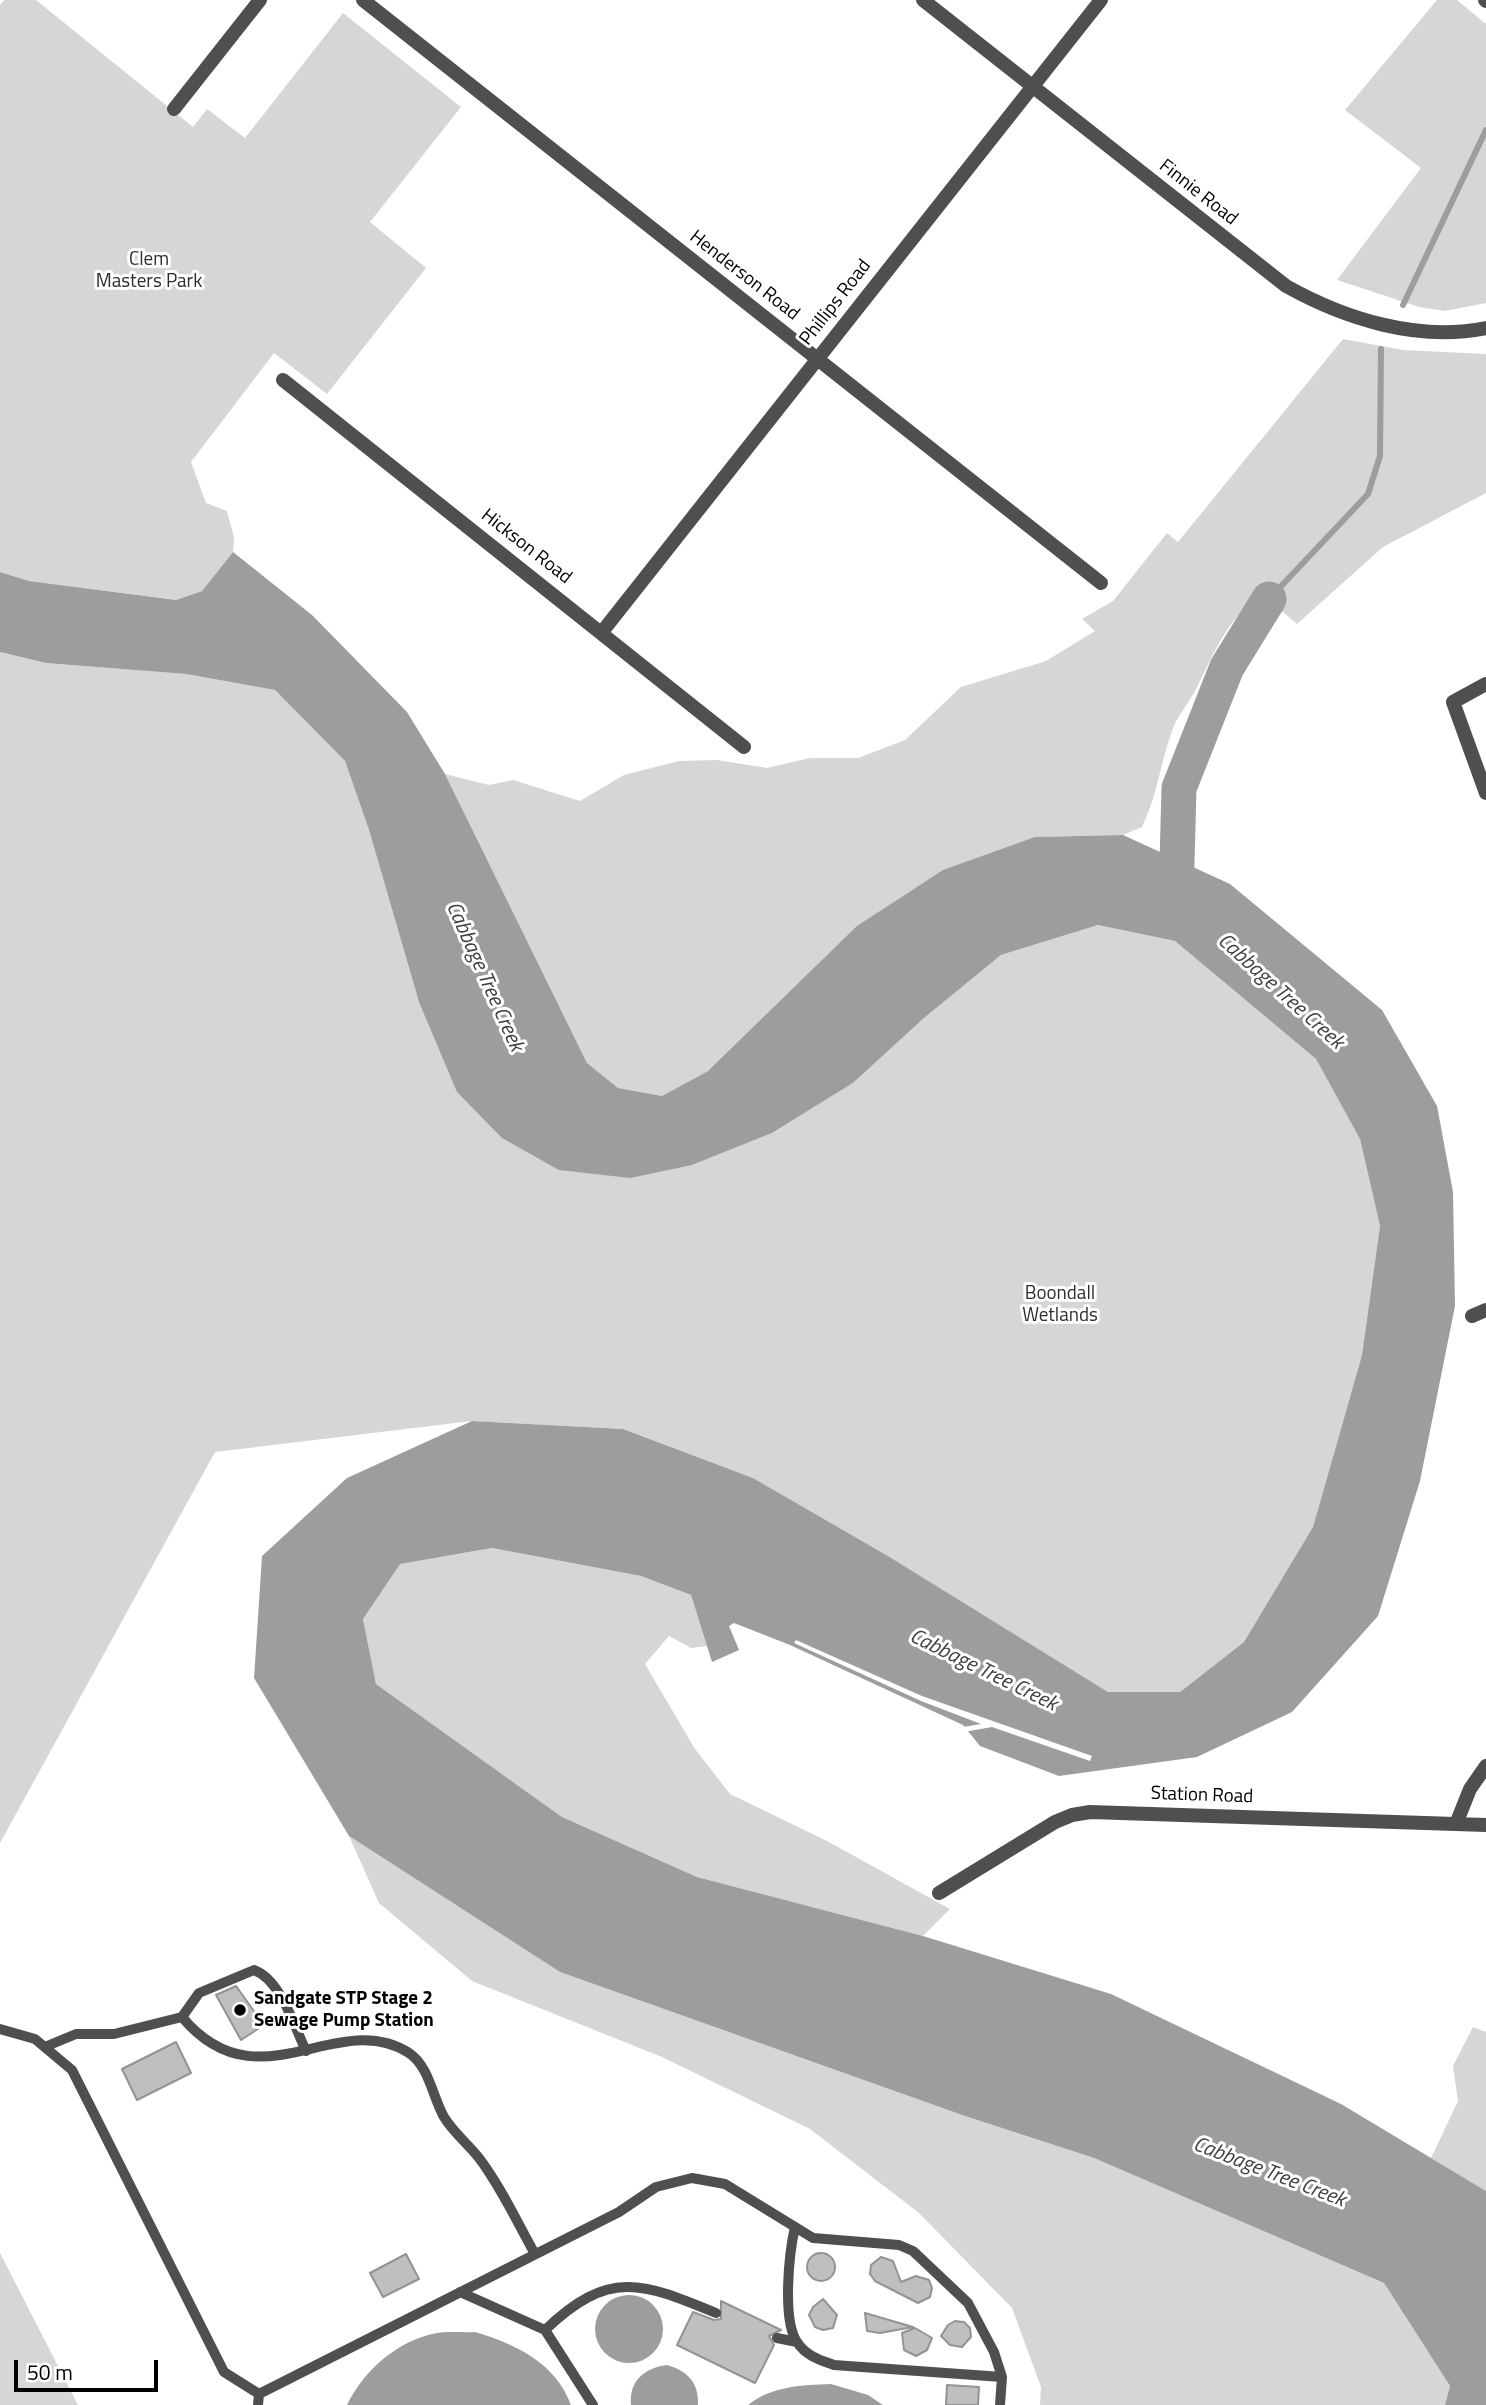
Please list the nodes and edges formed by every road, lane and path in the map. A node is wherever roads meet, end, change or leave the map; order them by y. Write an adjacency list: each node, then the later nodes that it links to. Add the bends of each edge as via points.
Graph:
1 (260, 0): 6 (street)
2 (363, 0): 8 (street, Henderson Road)
3 (923, 0): 5 (street, Finnie Road)
4 (1101, 0): 5 (street, Phillips Road)
5 (1032, 86): 7 (street, Finnie Road, via 1286,286 1320,304 1372,321 1444,332); 8 (street, Phillips Road)
6 (174, 110)
7 (1486, 328)
8 (816, 359): 10 (street, Henderson Road); 11 (street, Phillips Road)
9 (283, 380): 11 (street, Hickson Road)
10 (1101, 583)
11 (602, 632): 13 (street, Hickson Road)
12 (1486, 684): 14 (street, via 1453,702)
13 (744, 747)
14 (1486, 793)
15 (1486, 1310): 16 (street)
16 (1472, 1315)
17 (1486, 1766): 18 (street, via 1470,1789)
18 (1456, 1824): 19 (street, Station Road); 20 (street, Station Road, via 1090,1812 1055,1822)
19 (1486, 1825)
20 (939, 1893)
21 (182, 2017): 23 (lane, via 114,2034 76,2034); 24 (lane, via 214,2047 238,2055); 24 (lane, via 199,1993 254,1970 265,1974 274,1986)
22 (0, 2029): 23 (lane)
23 (47, 2046): 33 (lane, via 72,2070 86,2094 224,2372)
24 (306, 2051): 26 (lane, via 375,2040 412,2055 421,2064 446,2120 480,2159)
25 (795, 2227): 26 (lane, via 726,2184 692,2178 656,2187 619,2212); 31 (lane, via 789,2253 792,2328); 32 (lane, via 813,2238 899,2245 914,2251 968,2304)
26 (535, 2254): 27 (lane)
27 (460, 2292): 29 (lane); 33 (lane)
28 (716, 2312): 29 (lane, via 660,2289 619,2285 572,2305)
29 (545, 2330): 34 (lane)
30 (777, 2338): 31 (lane)
31 (797, 2342): 32 (lane, via 810,2356 834,2365)
32 (1002, 2377): 35 (lane)
33 (258, 2400)
34 (593, 2405)
35 (1000, 2405)

